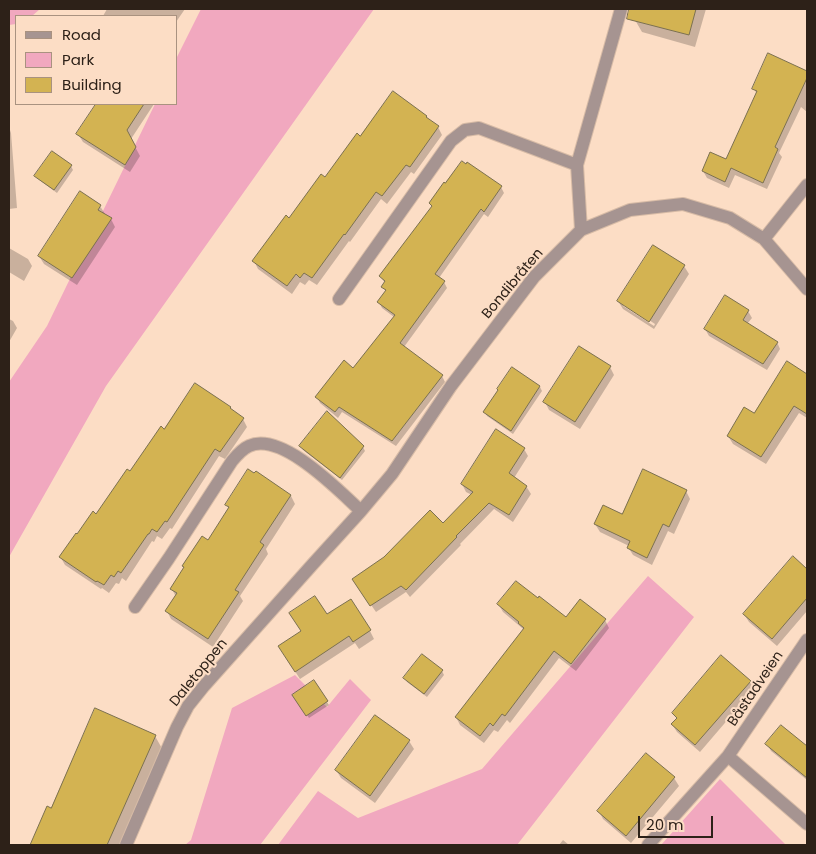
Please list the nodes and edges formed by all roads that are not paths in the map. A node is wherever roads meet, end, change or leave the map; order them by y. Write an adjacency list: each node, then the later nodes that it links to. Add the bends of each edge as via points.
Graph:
1 (621, 9): 2 (street)
2 (577, 165): 4 (street); 7 (street, via 479,128 465,130 451,141)
3 (807, 185): 5 (street)
4 (581, 230): 5 (street, Bondibråten, via 630,210 683,204 730,218); 8 (street, Bondibråten, via 534,277)
5 (764, 239): 6 (street, Bondibråten)
6 (807, 289)
7 (339, 299)
8 (362, 511): 9 (street, Bondibråten); 10 (street, via 287,451 270,444 250,446 232,461)
9 (312, 565): 14 (street, Daletoppen, via 188,706)
10 (134, 607)
11 (807, 640): 12 (street, Båstadveien)
12 (728, 756): 13 (street); 15 (street, Båstadveien)
13 (807, 824)
14 (126, 845)
15 (648, 845)

